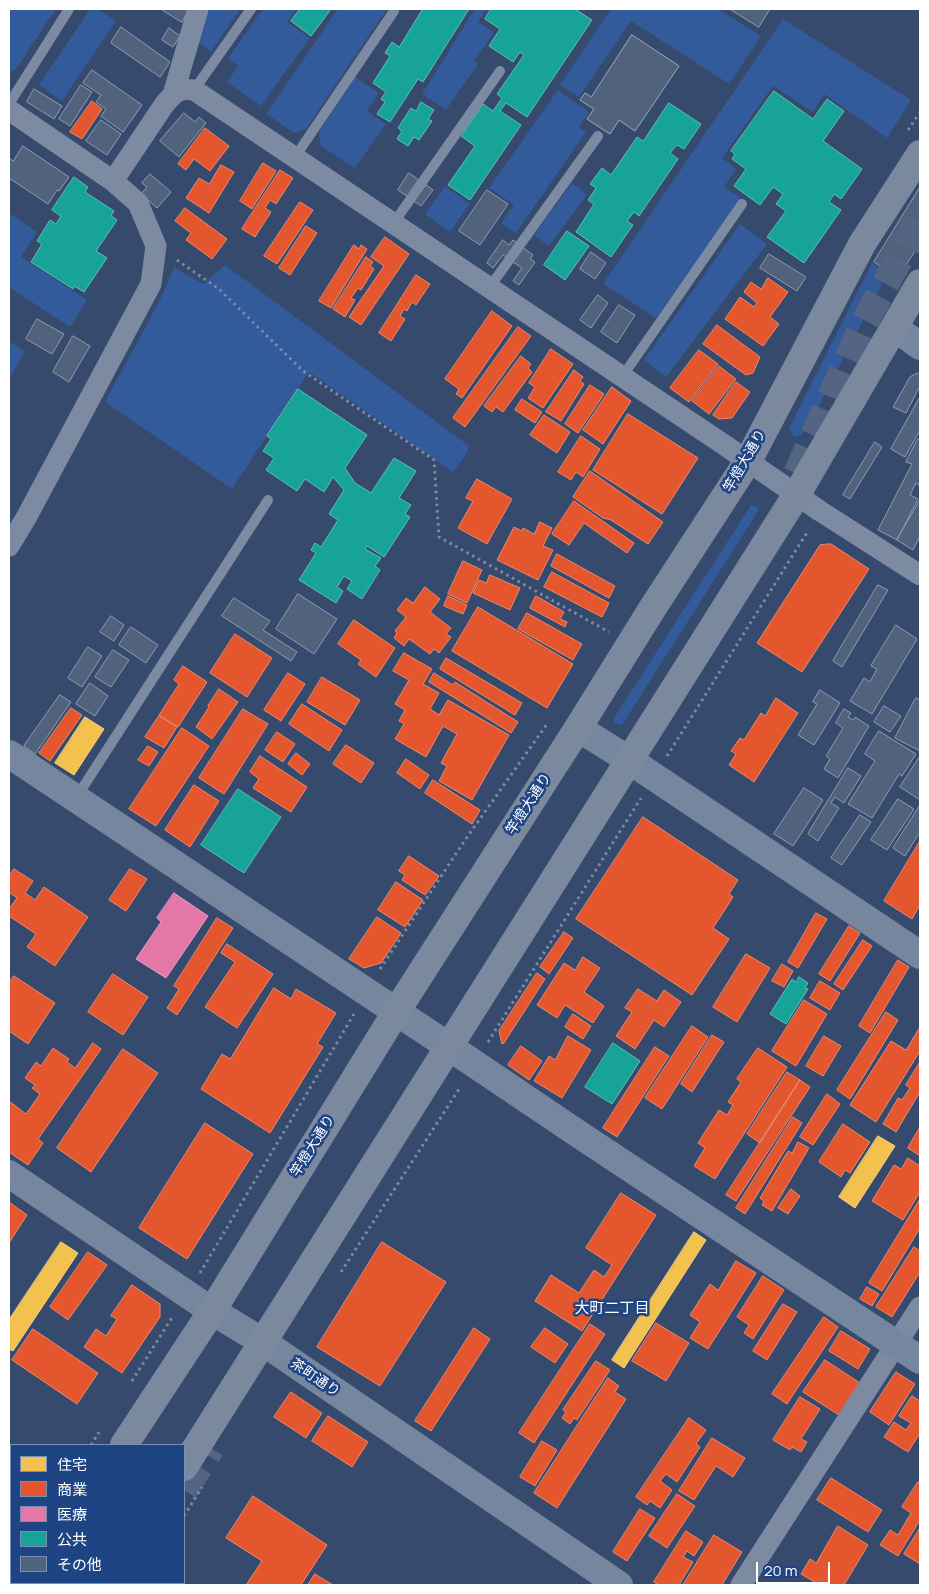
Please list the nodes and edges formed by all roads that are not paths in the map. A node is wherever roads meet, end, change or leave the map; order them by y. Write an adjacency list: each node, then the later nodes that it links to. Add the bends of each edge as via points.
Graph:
1 (69, 9): 8 (lane)
2 (198, 9): 7 (street)
3 (251, 9): 6 (lane)
4 (394, 11): 12 (lane)
5 (500, 71): 15 (lane)
6 (194, 90): 7 (street, via 182,89); 12 (street)
7 (173, 95): 13 (street)
8 (9, 104)
9 (9, 110): 13 (street)
10 (598, 136): 17 (lane)
11 (913, 145): 21 (main road, 竿燈大通り)
12 (295, 158): 15 (street)
13 (113, 181): 24 (street, via 138,203 156,246 151,284)
14 (742, 204): 20 (lane)
15 (393, 224): 17 (street)
16 (920, 283): 18 (main road)
17 (489, 288): 20 (street)
18 (895, 328): 19 (street); 22 (main road)
19 (920, 346)
20 (622, 377): 21 (street)
21 (748, 460): 22 (street); 26 (main road, 竿燈大通り)
22 (797, 494): 25 (street); 28 (main road)
23 (268, 500): 29 (lane)
24 (9, 546)
25 (920, 575)
26 (578, 728): 28 (street); 31 (main road, 竿燈大通り)
27 (9, 754): 29 (street)
28 (629, 760): 30 (street); 32 (main road)
29 (76, 798): 31 (street)
30 (920, 955)
31 (386, 1005): 32 (street); 35 (main road, 竿燈大通り)
32 (448, 1046): 36 (main road); 37 (street)
33 (9, 1174): 35 (street, 茶町通り)
34 (920, 1307): 37 (street)
35 (212, 1311): 36 (street, 茶町通り); 39 (main road, 竿燈大通り)
36 (263, 1342): 40 (main road); 41 (street, 茶町通り)
37 (897, 1345): 38 (street); 42 (street)
38 (920, 1360)
39 (125, 1444)
40 (185, 1465)
41 (619, 1585)
42 (741, 1585)

